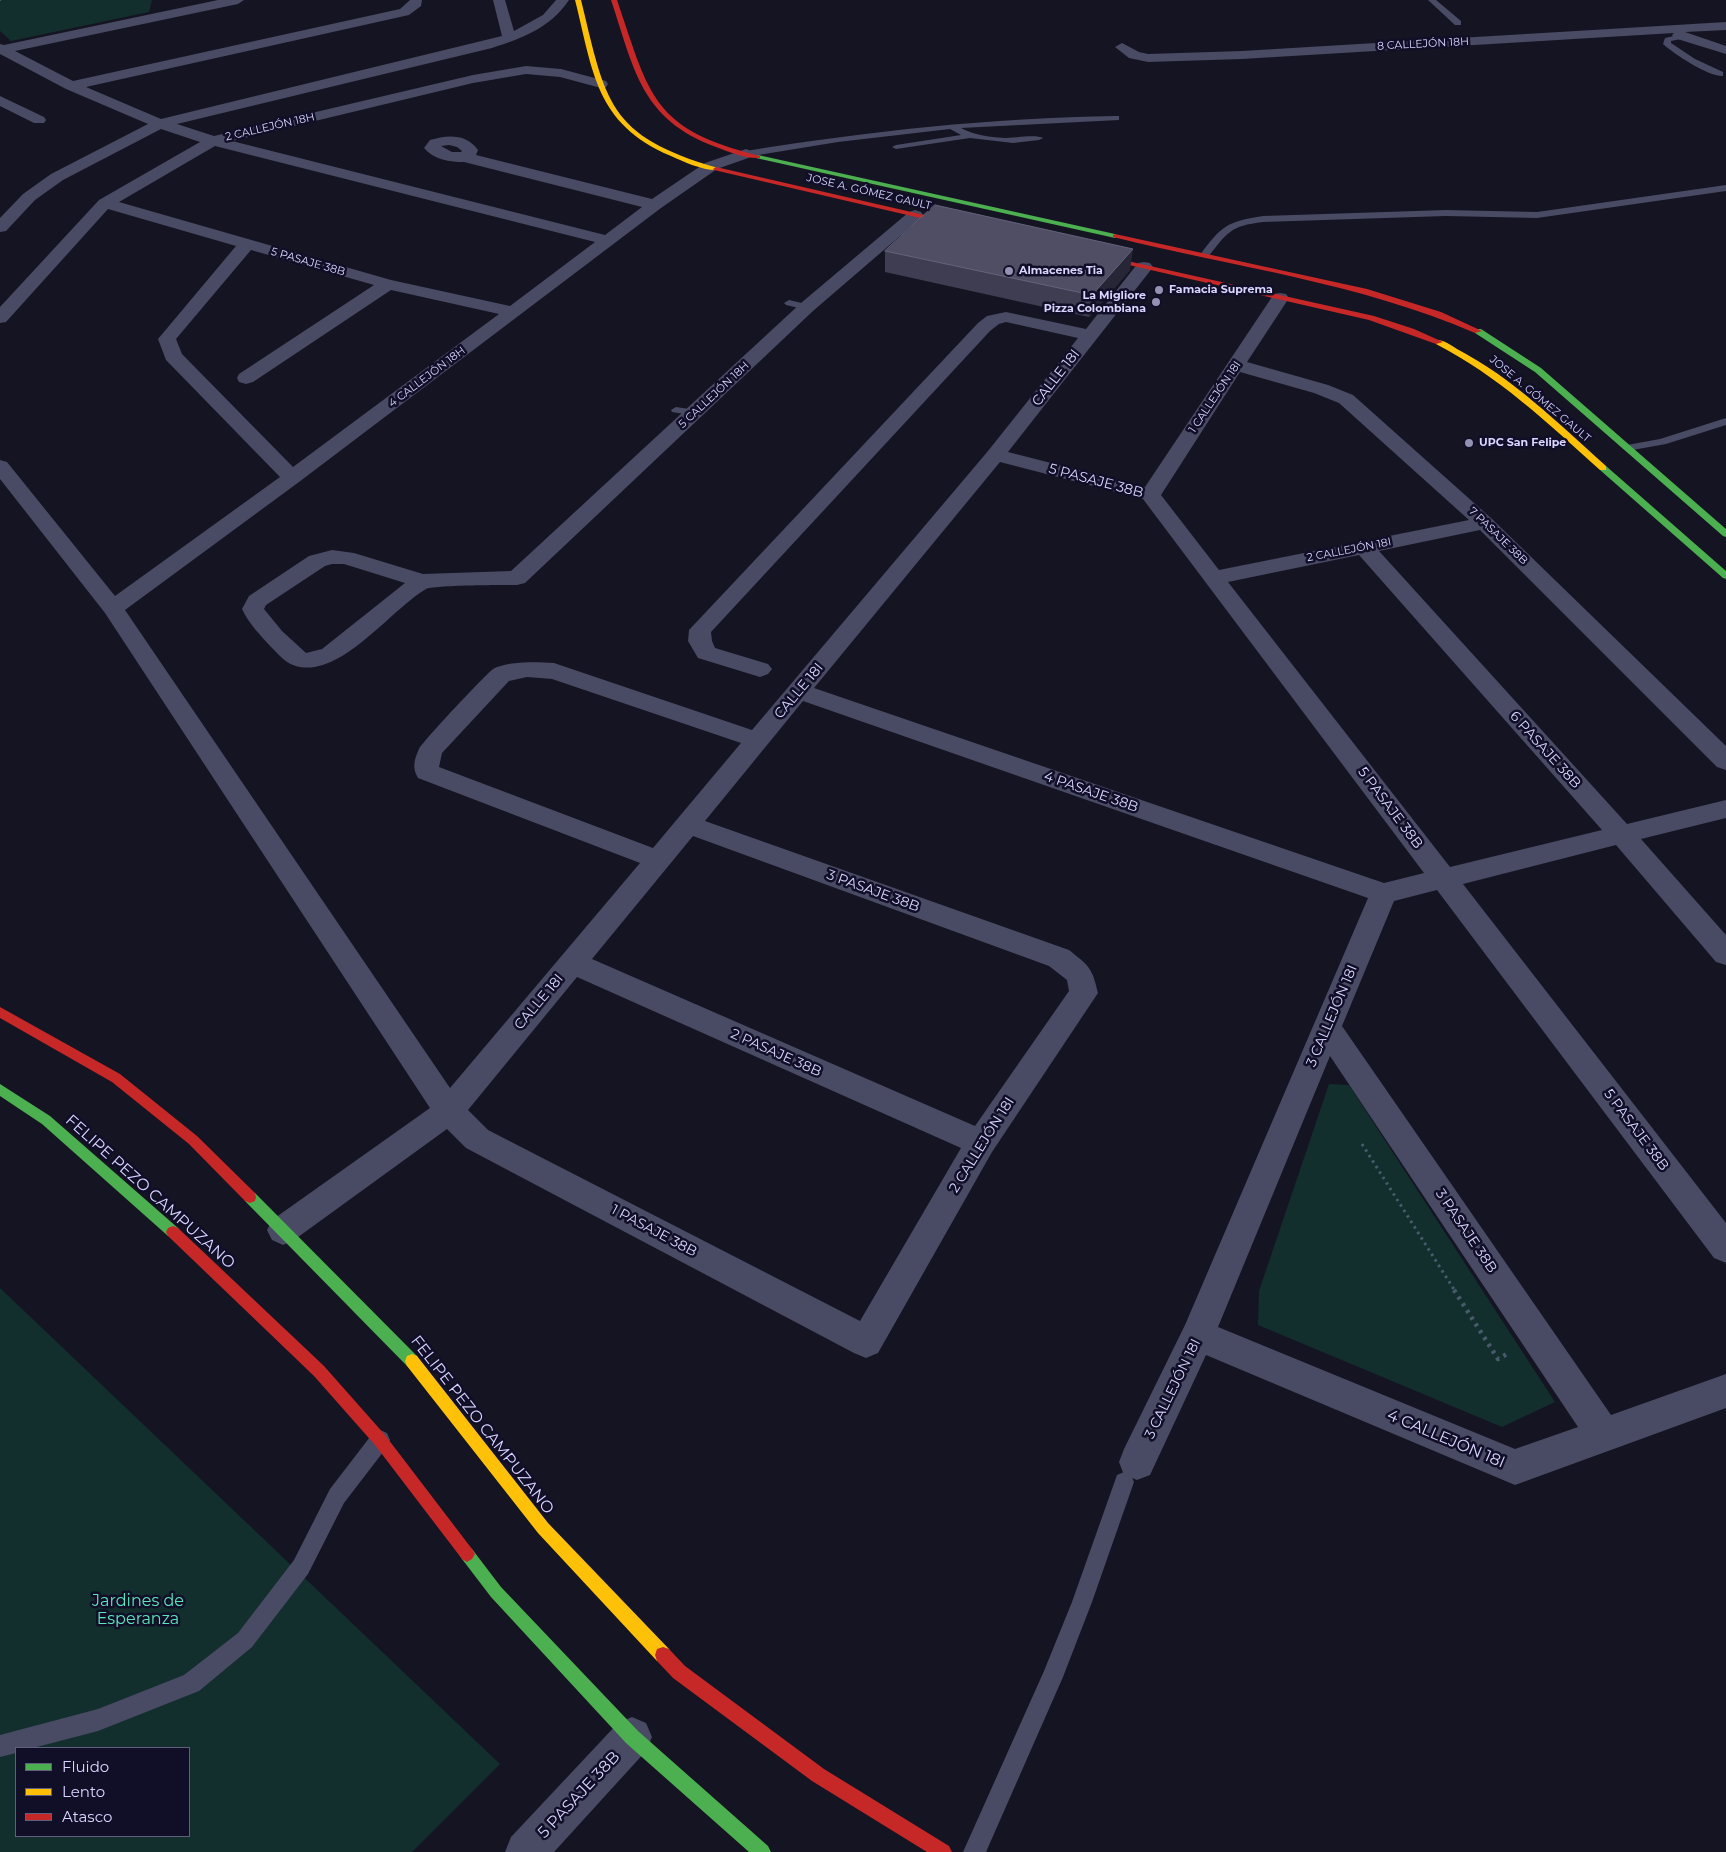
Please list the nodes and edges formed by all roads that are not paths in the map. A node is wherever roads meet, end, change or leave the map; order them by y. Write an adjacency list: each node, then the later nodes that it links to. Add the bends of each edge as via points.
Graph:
1 (169, 0): 9 (street)
2 (238, 0): 9 (street)
3 (416, 0): 20 (street, via 404,12)
4 (499, 0): 14 (street)
5 (563, 0): 14 (street, via 554,14 529,31)
6 (578, 0): 19 (main road, JOSE A. GÓMEZ GAULT)
7 (614, 0): 30 (main road, JOSE A. GÓMEZ GAULT, via 652,97 663,113 698,136)
8 (1432, 0): 10 (lane)
9 (166, 14): 16 (street)
10 (1458, 23)
11 (1726, 26): 12 (street, 8 CALLEJÓN 18H)
12 (1658, 30): 13 (street); 15 (street, 8 CALLEJÓN 18H, via 1148,58 1134,55)
13 (1683, 36): 17 (street); 18 (lane, via 1668,40 1667,44)
14 (509, 38): 24 (street)
15 (1122, 47)
16 (1, 49): 20 (street)
17 (1726, 50)
18 (1720, 74)
19 (601, 84): 28 (street, 2 CALLEJÓN 18H, via 561,73 526,70 473,79); 32 (main road, JOSE A. GÓMEZ GAULT, via 608,103 621,121 638,135 662,150)
20 (71, 86): 24 (street)
21 (0, 100): 23 (street)
22 (1116, 118): 25 (lane)
23 (39, 120)
24 (160, 124): 28 (street); 37 (street, via 58,177 29,197)
25 (949, 126): 26 (lane); 30 (lane)
26 (970, 136): 27 (lane, via 1019,142); 29 (lane)
27 (1039, 138)
28 (213, 141): 34 (street, 2 CALLEJÓN 18H); 39 (street)
29 (896, 147)
30 (746, 154): 32 (street, 4 CALLEJÓN 18H); 42 (main road, JOSE A. GÓMEZ GAULT)
31 (464, 158): 35 (street)
32 (711, 166): 35 (street, 4 CALLEJÓN 18H); 36 (main road, JOSE A. GÓMEZ GAULT, via 750,178)
33 (1726, 188): 42 (lane, via 1537,214 1446,213 1240,222 1224,230)
34 (105, 203): 40 (street, 5 PASAJE 38B); 47 (street, 2 CALLEJÓN 18H)
35 (655, 205): 39 (street, 4 CALLEJÓN 18H)
36 (915, 215): 38 (main road, JOSE A. GÓMEZ GAULT); 52 (street, 5 CALLEJÓN 18H, via 798,305)
37 (0, 227)
38 (972, 228)
39 (610, 241): 46 (street, 4 CALLEJÓN 18H)
40 (246, 245): 44 (street, 5 PASAJE 38B); 57 (street, via 167,339 173,356)
41 (1087, 254): 43 (main road, JOSE A. GÓMEZ GAULT)
42 (1205, 256): 54 (main road, JOSE A. GÓMEZ GAULT, via 1364,291 1445,316 1480,332 1524,360)
43 (1144, 268): 45 (main road, JOSE A. GÓMEZ GAULT); 48 (street, CALLE 18I)
44 (388, 284): 46 (street, 5 PASAJE 38B); 50 (street)
45 (1280, 298): 49 (street, 1 CALLEJÓN 18I); 62 (main road, JOSE A. GÓMEZ GAULT, via 1409,329 1475,361 1512,388)
46 (515, 312): 57 (street, 4 CALLEJÓN 18H)
47 (0, 318)
48 (1090, 335): 55 (street, CALLE 18I); 67 (street, via 1006,317 993,320 984,327 700,630 700,641 706,653)
49 (1236, 365): 58 (street, 1 CALLEJÓN 18I); 59 (street, 7 PASAJE 38B, via 1346,399)
50 (246, 378)
51 (676, 410): 52 (lane)
52 (696, 413): 65 (street, 5 CALLEJÓN 18H, via 517,578)
53 (1726, 421): 54 (lane, via 1662,442)
54 (1627, 448): 60 (main road, JOSE A. GÓMEZ GAULT)
55 (996, 455): 58 (street, 5 PASAJE 38B); 68 (street, CALLE 18I)
56 (0, 466): 66 (street, 1 PASAJE 38B)
57 (292, 478): 66 (street, 4 CALLEJÓN 18H)
58 (1150, 495): 64 (street, 5 PASAJE 38B)
59 (1485, 522): 61 (street, 2 CALLEJÓN 18I); 70 (street, 7 PASAJE 38B)
60 (1726, 534)
61 (1364, 547): 64 (street, 2 CALLEJÓN 18I); 73 (street, 6 PASAJE 38B)
62 (1720, 564): 63 (main road, JOSE A. GÓMEZ GAULT)
63 (1726, 576)
64 (1213, 578): 75 (street, 5 PASAJE 38B)
65 (422, 582): 65 (street, via 346,558 332,557 317,561 257,601 253,609 296,658 316,660 330,654)
66 (112, 608): 83 (street, 1 PASAJE 38B)
67 (760, 669)
68 (798, 691): 69 (street, CALLE 18I); 76 (street, 4 PASAJE 38B)
69 (757, 740): 72 (street, CALLE 18I); 74 (street, via 554,671 527,670 501,675 431,750 427,772)
70 (1726, 761)
71 (1726, 809): 73 (street)
72 (688, 824): 74 (street, CALLE 18I); 78 (street, 3 PASAJE 38B)
73 (1622, 835): 75 (street); 77 (street, 6 PASAJE 38B)
74 (658, 860): 79 (street, CALLE 18I)
75 (1443, 878): 76 (street); 86 (street, 5 PASAJE 38B)
76 (1384, 893): 81 (street, 3 CALLEJÓN 18I)
77 (1726, 954)
78 (1059, 958): 84 (street, 2 CALLEJÓN 18I, via 1080,974 1084,993)
79 (572, 963): 83 (street, CALLE 18I); 84 (street, 2 PASAJE 38B)
80 (0, 1012): 85 (main road, FELIPE PEZO CAMPUZANO, via 116,1078 193,1140)
81 (1327, 1027): 87 (street, 3 CALLEJÓN 18I); 90 (street, 3 PASAJE 38B)
82 (0, 1089): 91 (main road, FELIPE PEZO CAMPUZANO, via 46,1120 181,1238 319,1371)
83 (449, 1110): 85 (street, CALLE 18I); 88 (street, 1 PASAJE 38B, via 477,1139)
84 (981, 1143): 88 (street, 2 CALLEJÓN 18I)
85 (282, 1230): 97 (main road, FELIPE PEZO CAMPUZANO, via 405,1352 543,1528 679,1672 818,1775)
86 (1726, 1248)
87 (1198, 1335): 90 (street, 4 CALLEJÓN 18I, via 1515,1467); 92 (street, 3 CALLEJÓN 18I)
88 (866, 1342)
89 (1726, 1391): 90 (street, 4 CALLEJÓN 18I)
90 (1604, 1435)
91 (380, 1440): 93 (main road, FELIPE PEZO CAMPUZANO, via 496,1592); 94 (lane, via 337,1496 301,1568 245,1640 191,1683 98,1720)
92 (1131, 1472): 98 (lane, via 1052,1677)
93 (632, 1737): 95 (street, 5 PASAJE 38B); 96 (main road, FELIPE PEZO CAMPUZANO)
94 (0, 1746)
95 (526, 1852)
96 (762, 1852)
97 (943, 1852)
98 (974, 1852)

